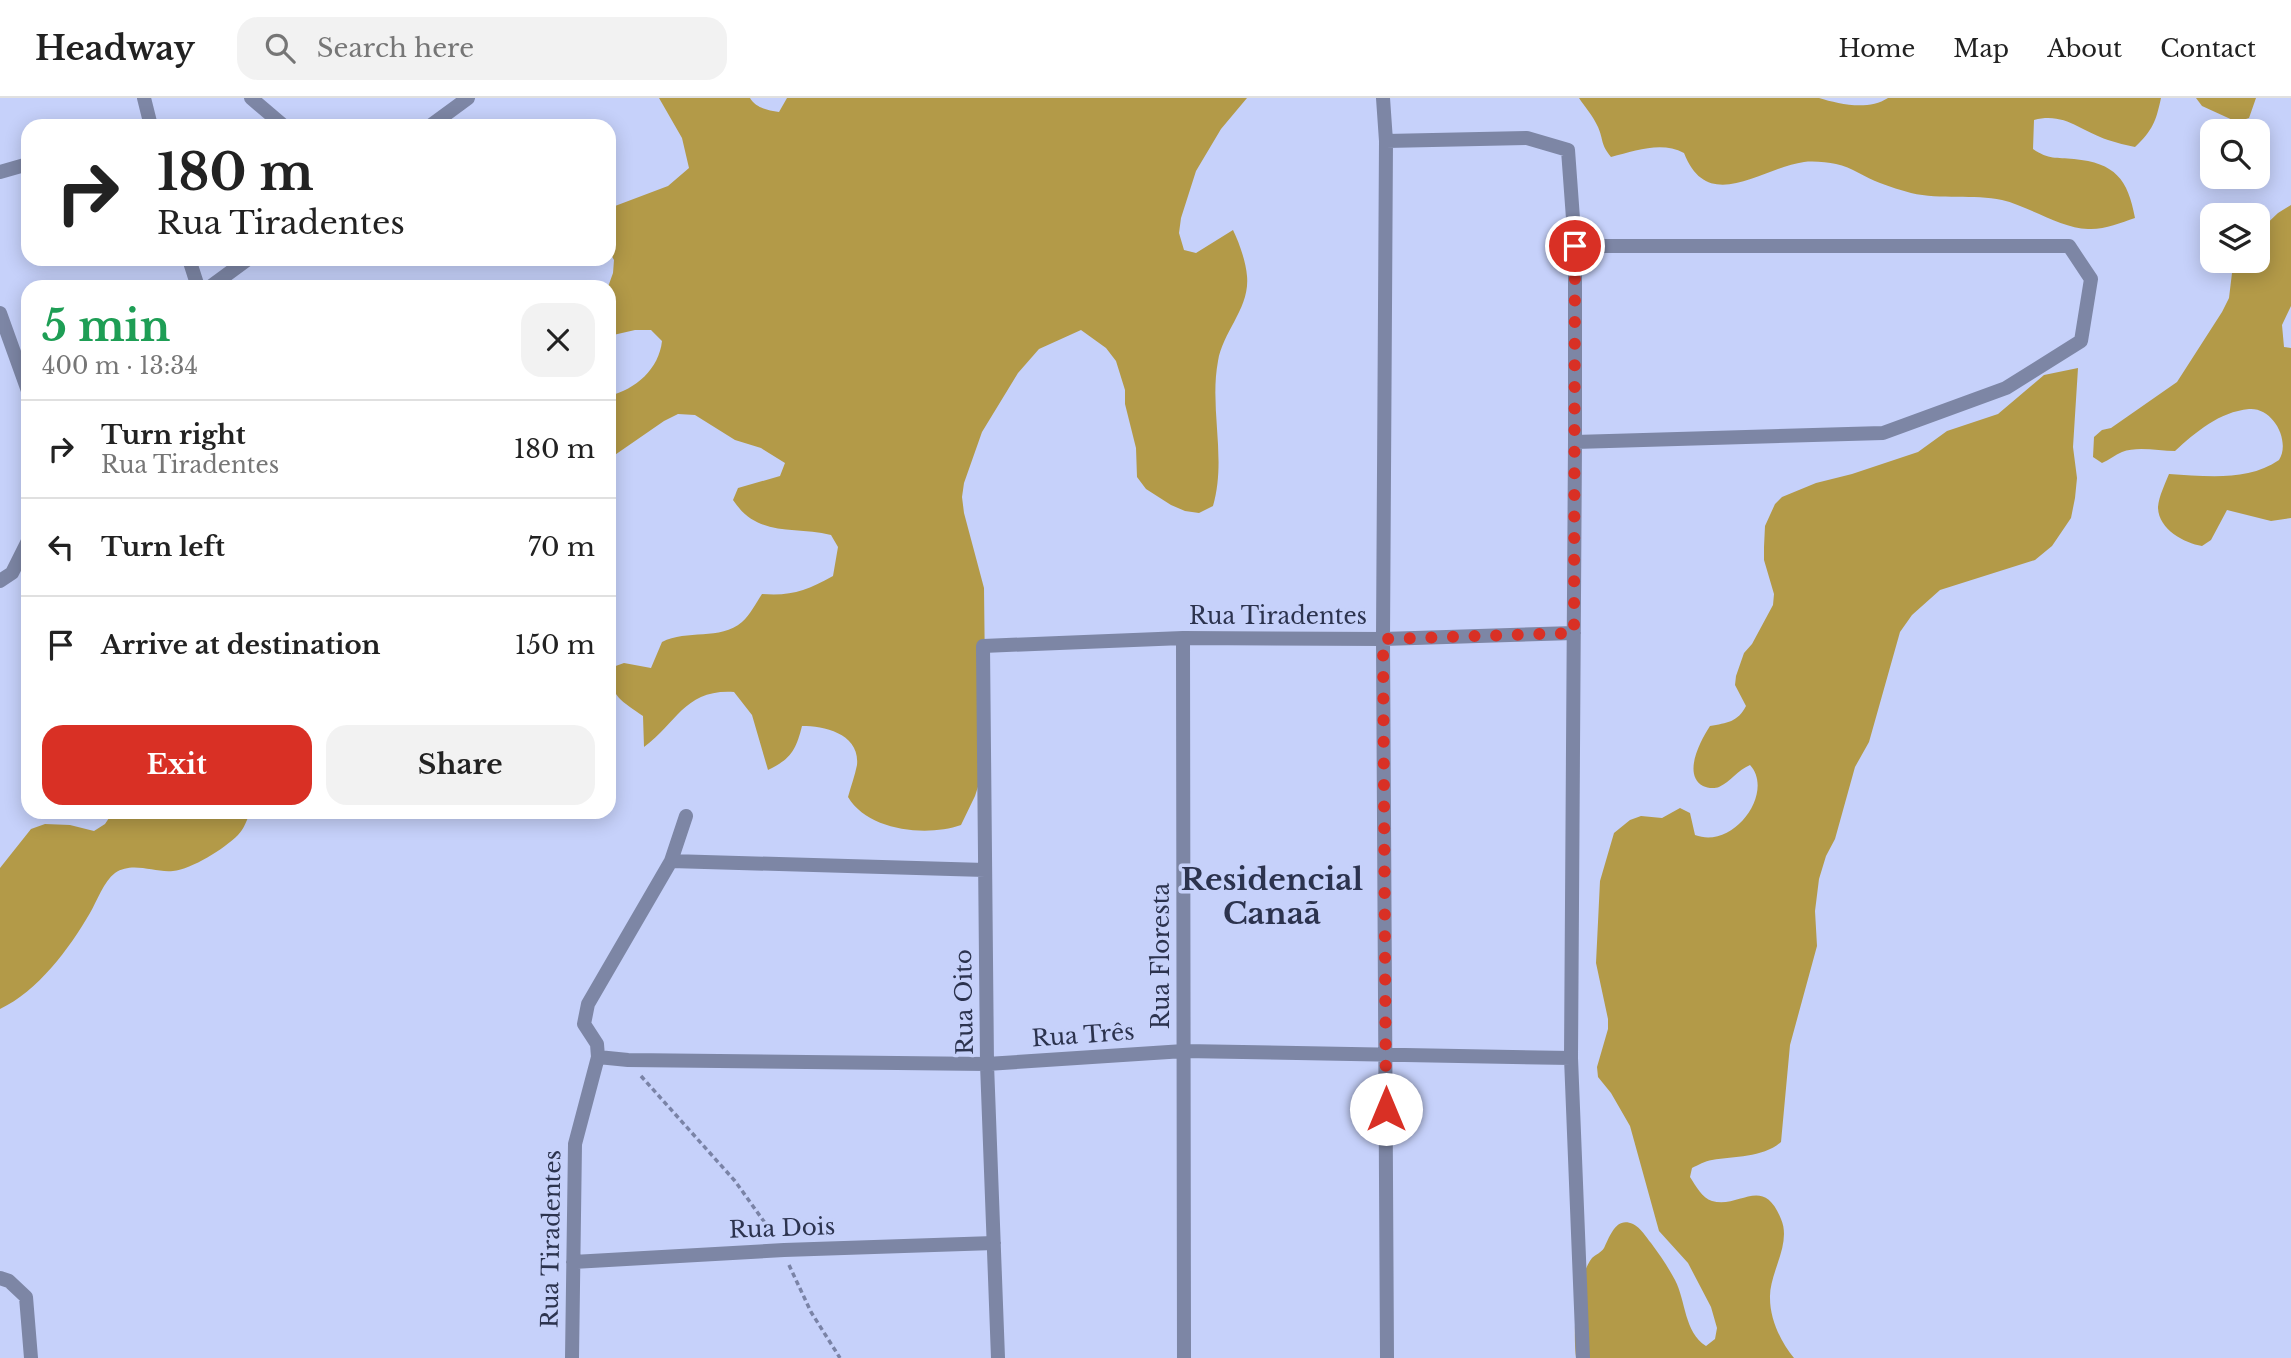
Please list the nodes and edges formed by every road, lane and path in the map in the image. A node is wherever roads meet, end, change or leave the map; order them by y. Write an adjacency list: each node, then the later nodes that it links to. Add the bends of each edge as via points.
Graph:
1 (144, 98): 5 (street)
2 (251, 98): 6 (street)
3 (468, 98): 7 (street)
4 (1383, 98): 8 (street)
5 (149, 119)
6 (276, 119)
7 (440, 119)
8 (1386, 141): 11 (street, via 1527,138 1568,150); 21 (street)
9 (21, 166): 10 (street)
10 (0, 172)
11 (1575, 246): 16 (street); 16 (street, via 2069,246 2091,279 2081,341 2006,388 1882,433)
12 (238, 266): 13 (street)
13 (220, 280)
14 (0, 313): 15 (street)
15 (21, 372)
16 (1576, 442): 19 (street)
17 (21, 555): 18 (street, via 12,573)
18 (0, 581)
19 (1574, 633): 21 (street, Rua Tiradentes); 29 (street)
20 (1183, 638): 21 (street, Rua Tiradentes); 22 (street, Rua Tiradentes); 26 (street, Rua Floresta)
21 (1383, 639): 27 (street)
22 (983, 646): 25 (street, Rua Oito)
23 (686, 816): 24 (street)
24 (671, 861): 25 (street); 28 (street, via 588,1004 584,1024 597,1044)
25 (985, 870): 31 (street, Rua Oito)
26 (1184, 1051): 27 (street, Rua Três); 31 (street, Rua Três); 40 (street, Rua Floresta)
27 (1386, 1054): 29 (street, Rua Três); 41 (street)
28 (598, 1057): 30 (street, Rua Três); 34 (street, Rua Tiradentes, via 575,1144)
29 (1571, 1058): 42 (street)
30 (628, 1060): 31 (street, Rua Três); 33 (path, via 735,1181)
31 (987, 1064): 32 (street, Rua Oito)
32 (994, 1243): 33 (street, Rua Dois); 39 (street, Rua Oito)
33 (784, 1250): 34 (street, Rua Dois); 38 (path, via 811,1312)
34 (573, 1262): 37 (street, Rua Tiradentes)
35 (0, 1278): 36 (street, via 26,1297)
36 (31, 1358)
37 (572, 1358)
38 (840, 1358)
39 (998, 1358)
40 (1184, 1358)
41 (1387, 1358)
42 (1583, 1358)

